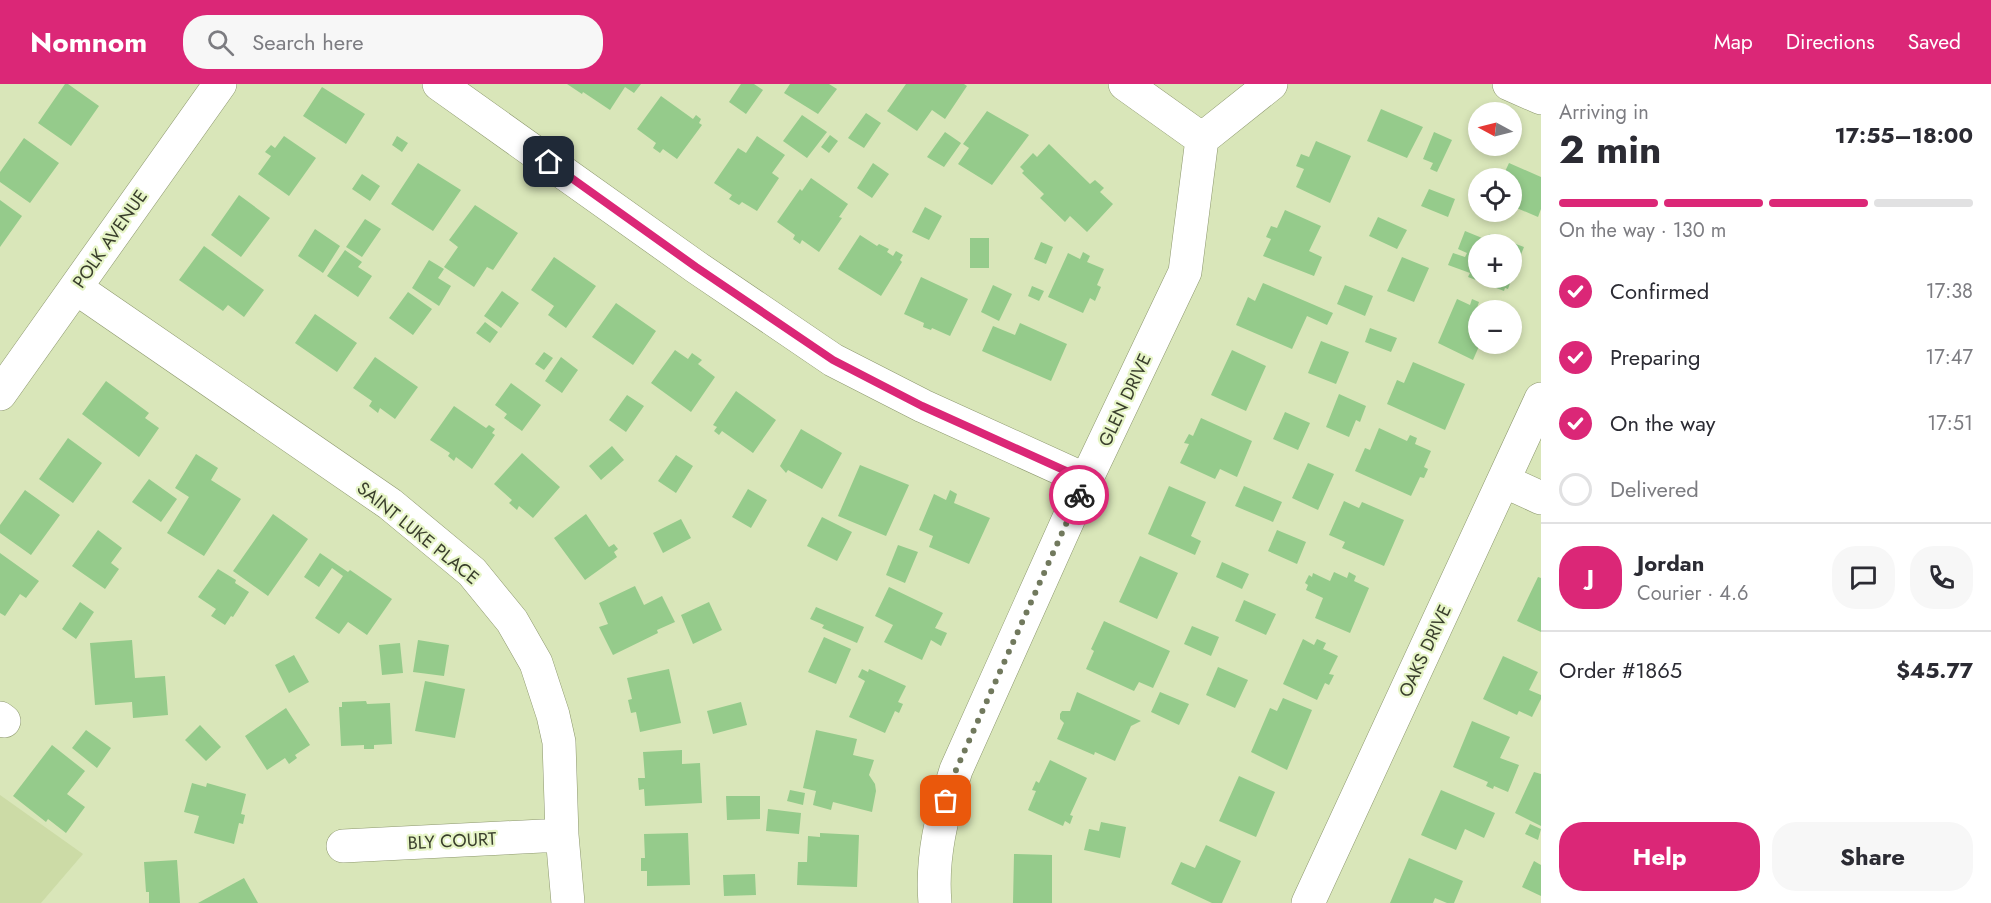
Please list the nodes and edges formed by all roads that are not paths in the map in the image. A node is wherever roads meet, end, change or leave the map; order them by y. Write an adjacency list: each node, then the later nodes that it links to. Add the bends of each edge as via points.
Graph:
1 (220, 84): 8 (street, POLK AVENUE)
2 (439, 84): 11 (street, via 833,360 922,406)
3 (1125, 84): 7 (street)
4 (1270, 84): 7 (street)
5 (1509, 84): 6 (street)
6 (1541, 98)
7 (1202, 140): 11 (street, GLEN DRIVE, via 1185,272)
8 (76, 288): 9 (street, POLK AVENUE); 14 (street, SAINT LUKE PLACE, via 390,504 472,572 512,621 536,663 559,742)
9 (0, 394)
10 (1541, 399): 12 (street, OAKS DRIVE)
11 (1086, 480): 17 (street, GLEN DRIVE, via 956,770 941,817 933,882)
12 (1504, 481): 13 (street); 18 (street, OAKS DRIVE)
13 (1541, 498)
14 (562, 835): 15 (street, BLY COURT); 16 (street, SAINT LUKE PLACE)
15 (343, 846)
16 (568, 903)
17 (935, 903)
18 (1308, 903)

